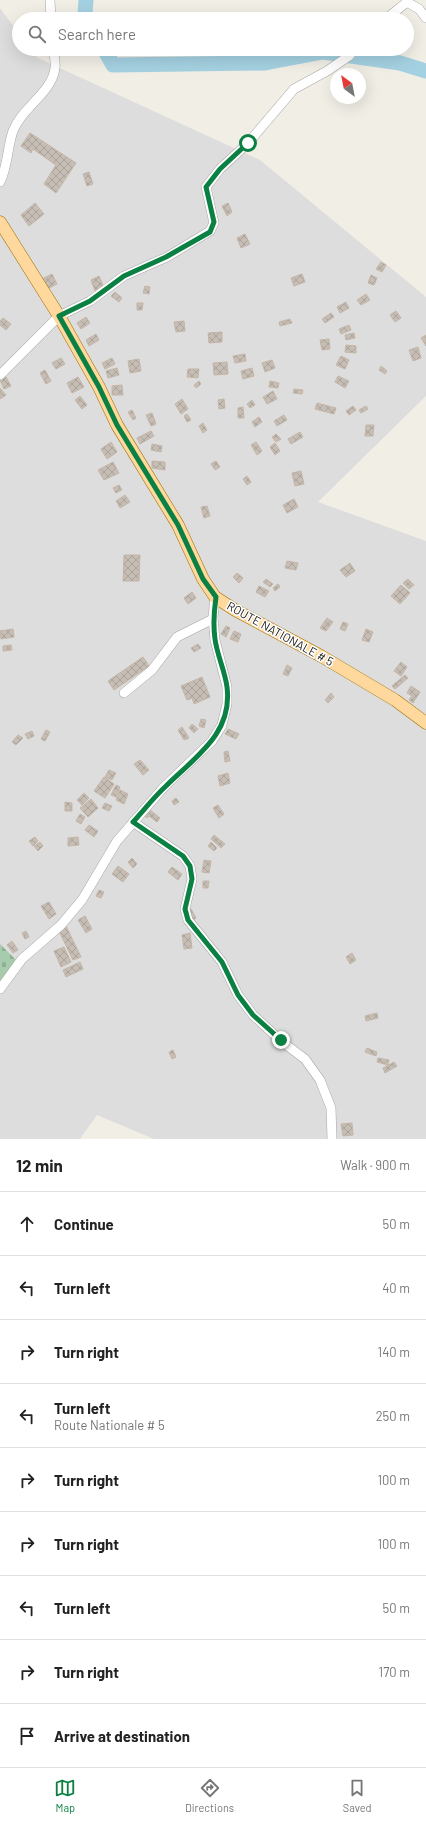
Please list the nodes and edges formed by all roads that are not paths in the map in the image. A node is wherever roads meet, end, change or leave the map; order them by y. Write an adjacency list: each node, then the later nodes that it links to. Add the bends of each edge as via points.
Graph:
1 (50, 0): 2 (street)
2 (51, 12)
3 (395, 12): 4 (street, via 407,2 419,9)
4 (426, 18)
5 (54, 56): 7 (street, via 55,67 50,83 26,109 13,131 5,171)
6 (349, 56): 9 (street, via 294,89 248,143 215,175 206,187 214,222 210,232 166,257 124,276 90,301)
7 (0, 182)
8 (0, 222): 9 (main road, ROUTE NATIONALE # 5)
9 (59, 316): 10 (street); 11 (main road, ROUTE NATIONALE # 5, via 117,425 178,525 203,579)
10 (0, 375)
11 (216, 597): 12 (street); 14 (main road, ROUTE NATIONALE # 5, via 395,700)
12 (213, 619): 13 (street, via 177,637 152,670); 15 (street, via 215,640 227,687 227,704 222,725 212,741 164,787)
13 (124, 693)
14 (426, 723)
15 (133, 822): 16 (street, via 117,841 82,900 61,925 22,959); 17 (street, via 183,856 190,866 192,879 185,909 188,920 218,957 238,995 253,1015 305,1059 320,1080 330,1108)
16 (0, 989)
17 (332, 1139)

